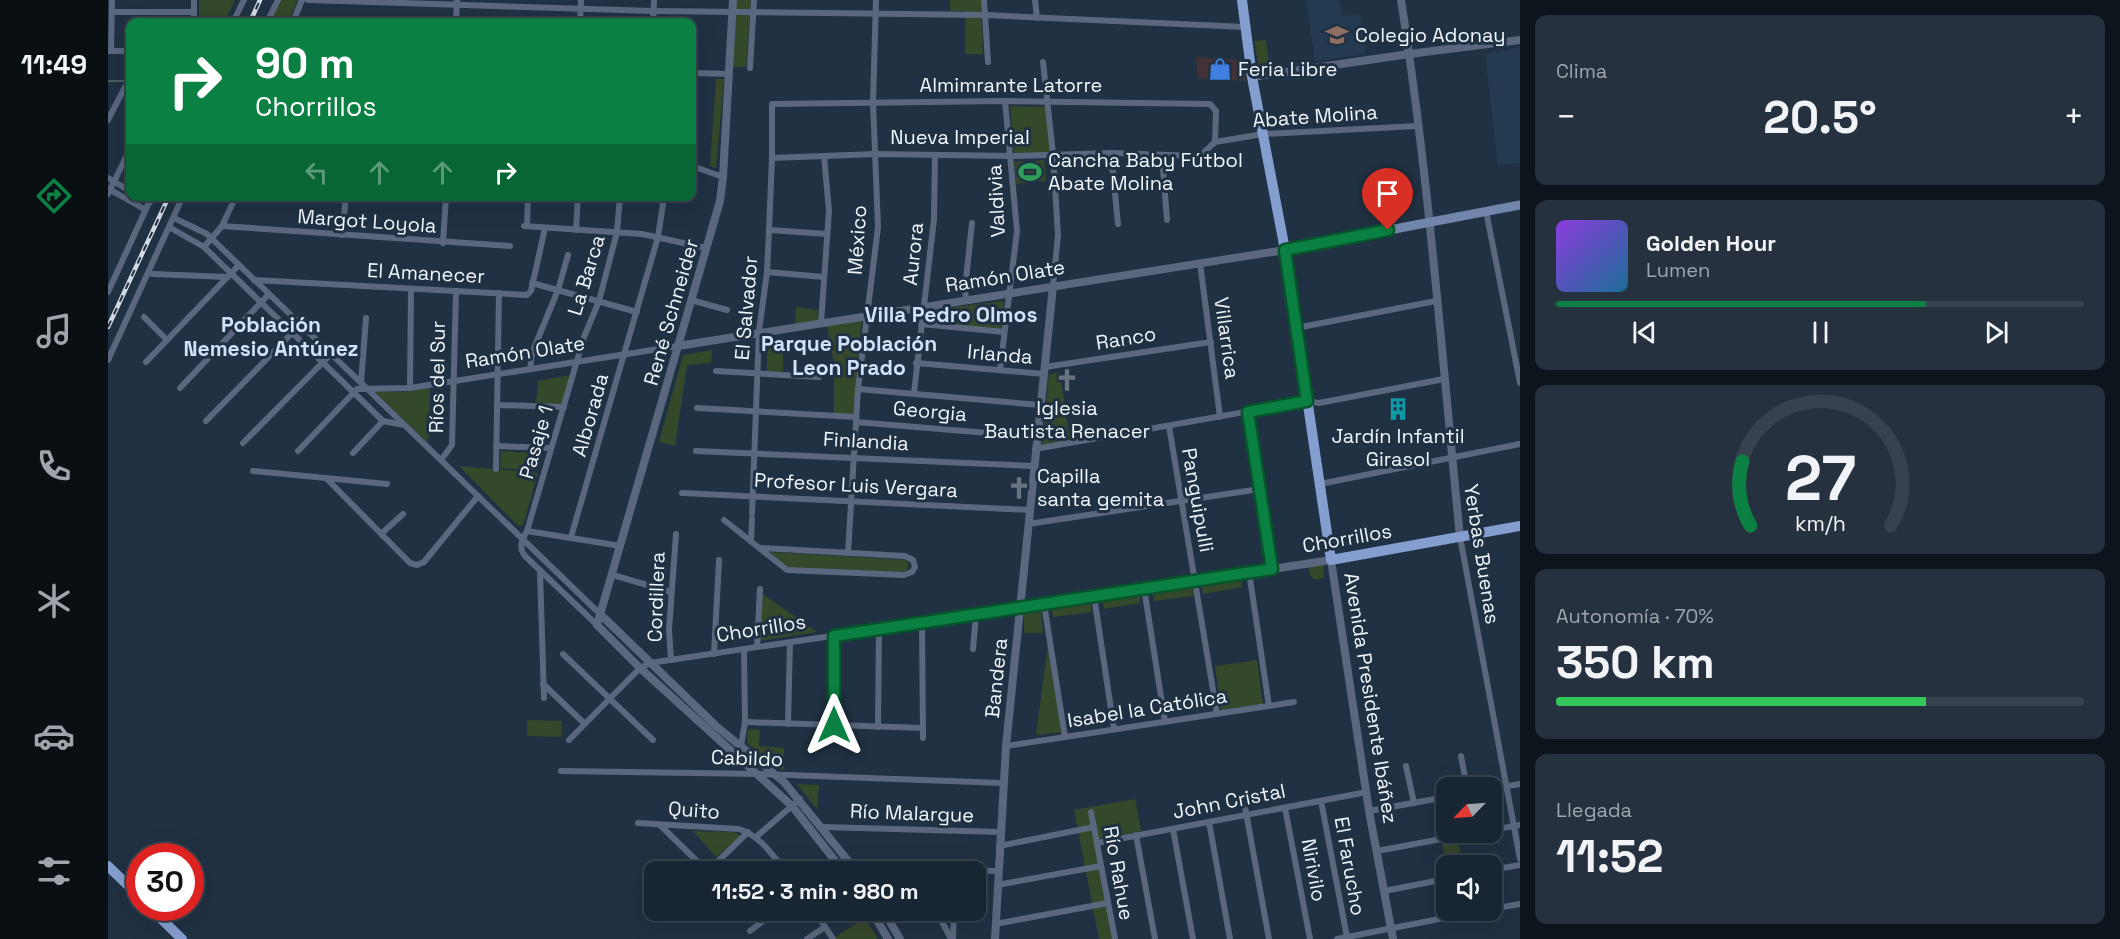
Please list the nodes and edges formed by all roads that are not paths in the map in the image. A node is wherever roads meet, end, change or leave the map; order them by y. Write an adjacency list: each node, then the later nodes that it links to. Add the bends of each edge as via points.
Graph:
1 (112, 0): 21 (street)
2 (194, 0): 22 (street)
3 (244, 0): 26 (street)
4 (278, 0): 27 (street)
5 (302, 0): 28 (street)
6 (308, 0): 16 (street)
7 (581, 0): 17 (street)
8 (654, 0): 18 (street)
9 (733, 0): 19 (street, René Schneider)
10 (753, 0): 20 (street)
11 (876, 0): 23 (street, México)
12 (984, 0): 24 (street)
13 (1035, 0): 32 (street)
14 (1242, 0): 33 (main road, Avenida Presidente Ibáñez)
15 (1401, 0): 37 (street, Yerbas Buenas)
16 (457, 2): 17 (street); 29 (street)
17 (581, 8): 18 (street); 30 (street)
18 (653, 11): 19 (street); 31 (street)
19 (732, 11): 20 (street); 42 (street, René Schneider)
20 (752, 11): 23 (street); 40 (street)
21 (112, 12): 22 (street); 35 (street)
22 (194, 12): 25 (street)
23 (875, 13): 24 (street); 47 (street, México)
24 (985, 15): 32 (street); 38 (street)
25 (194, 18)
26 (235, 18)
27 (269, 18)
28 (295, 18)
29 (456, 18)
30 (580, 18)
31 (653, 18)
32 (1037, 18): 33 (street)
33 (1245, 27): 43 (main road, Avenida Presidente Ibáñez)
34 (1520, 40): 37 (street)
35 (110, 51): 36 (street)
36 (126, 51)
37 (1409, 54): 43 (street); 50 (street, Yerbas Buenas)
38 (988, 62)
39 (1043, 62): 46 (street, Bandera)
40 (750, 68)
41 (696, 73): 42 (street)
42 (729, 74): 63 (street, René Schneider)
43 (1252, 77): 51 (main road, Avenida Presidente Ibáñez)
44 (125, 87): 49 (street)
45 (1005, 101): 46 (street, Almimrante Latorre); 47 (street, Almimrante Latorre); 57 (street, Valdivia)
46 (1046, 101): 52 (street, Almimrante Latorre, via 1210,104 1216,111); 55 (street, Bandera)
47 (873, 102): 48 (street, Almimrante Latorre); 54 (street, México)
48 (772, 105): 61 (street, El Salvador)
49 (108, 120)
50 (1417, 126): 51 (street, Abate Molina); 83 (street, Yerbas Buenas)
51 (1263, 134): 52 (street, Abate Molina); 100 (main road, Avenida Presidente Ibáñez)
52 (1215, 142): 58 (street, Nueva Imperial, via 1200,156)
53 (1111, 153): 55 (street, Nueva Imperial); 58 (street, Nueva Imperial); 85 (street)
54 (876, 154): 56 (street, Nueva Imperial); 60 (street, Nueva Imperial); 126 (street, México, via 878,227)
55 (1053, 154): 57 (street, Nueva Imperial); 110 (street, Bandera, via 1058,235)
56 (935, 155): 57 (street, Nueva Imperial); 123 (street, Aurora, via 934,219)
57 (1010, 155): 116 (street, Valdivia, via 1017,231)
58 (1162, 155): 82 (street)
59 (126, 156): 64 (street)
60 (824, 156): 61 (street, Nueva Imperial); 92 (street)
61 (772, 158): 90 (street, El Salvador)
62 (696, 167): 63 (street)
63 (723, 177): 99 (street, René Schneider)
64 (111, 180): 65 (street); 66 (street)
65 (126, 189)
66 (109, 191): 67 (street)
67 (126, 200)
68 (128, 201): 79 (street)
69 (150, 201): 79 (street)
70 (181, 201): 81 (street)
71 (234, 201): 86 (street)
72 (345, 201): 93 (street)
73 (446, 201): 96 (street)
74 (528, 201): 88 (street, via 525,226)
75 (578, 201): 89 (street)
76 (620, 201): 91 (street, La Barca)
77 (663, 201): 94 (street, Alborada)
78 (1520, 205): 80 (main road, Ramón Olate)
79 (146, 210): 114 (street)
80 (1486, 212): 83 (main road, Ramón Olate); 156 (street)
81 (174, 218): 87 (street); 95 (street)
82 (1167, 220)
83 (1428, 222): 100 (main road, Ramón Olate); 121 (street, Yerbas Buenas)
84 (972, 224): 119 (street)
85 (1118, 224)
86 (222, 226): 93 (street, Margot Loyola); 95 (street)
87 (170, 227): 98 (street); 141 (street)
88 (545, 228): 89 (street); 109 (street)
89 (576, 230): 91 (street)
90 (769, 230): 92 (street); 104 (street, El Salvador)
91 (617, 232): 94 (street); 120 (street, La Barca)
92 (827, 234): 107 (street)
93 (342, 235): 96 (street, Margot Loyola)
94 (658, 237): 99 (street); 125 (street, Alborada)
95 (212, 239): 98 (street); 103 (street)
96 (443, 243): 97 (street, Margot Loyola)
97 (510, 246)
98 (204, 247): 106 (street)
99 (706, 248): 118 (street, René Schneider)
100 (1285, 250): 102 (street, Ramón Olate); 132 (main road, Avenida Presidente Ibáñez)
101 (568, 255): 112 (street)
102 (1200, 263): 110 (street, Ramón Olate); 137 (street, Villarrica)
103 (239, 265): 106 (street); 108 (street)
104 (767, 272): 107 (street); 133 (street, El Salvador)
105 (153, 274): 106 (street)
106 (230, 275): 122 (street); 136 (street)
107 (824, 277): 129 (street)
108 (254, 279): 111 (street, El Amanecer); 117 (street)
109 (532, 283): 112 (street); 115 (street, El Amanecer, via 527,295)
110 (1053, 286): 116 (street, Ramón Olate); 149 (street, Bandera)
111 (411, 288): 113 (street, El Amanecer); 159 (street)
112 (558, 290): 120 (street); 146 (street, via 532,353)
113 (456, 291): 115 (street, El Amanecer); 154 (street, Ríos del Sur)
114 (108, 292)
115 (499, 293): 151 (street)
116 (1008, 293): 119 (street, Ramón Olate); 134 (street, Valdivia)
117 (269, 294): 122 (street); 130 (street)
118 (692, 300): 124 (street); 138 (street, René Schneider)
119 (966, 300): 123 (street, Ramón Olate)
120 (598, 301): 125 (street); 144 (street, La Barca)
121 (1436, 301): 132 (street); 153 (street, Yerbas Buenas)
122 (261, 303): 135 (street); 157 (street)
123 (924, 307): 126 (street, Ramón Olate); 131 (street, Aurora)
124 (727, 310)
125 (637, 312): 140 (street, Alborada)
126 (867, 316): 129 (street, Ramón Olate); 160 (street, México)
127 (144, 317): 136 (street)
128 (366, 318): 155 (street)
129 (821, 323): 133 (street, Ramón Olate)
130 (300, 324): 135 (street); 139 (street)
131 (921, 324): 134 (street); 145 (street, Aurora)
132 (1296, 328): 163 (main road, Avenida Presidente Ibáñez)
133 (759, 332): 138 (street, Ramón Olate); 150 (street, El Salvador)
134 (1004, 332): 147 (street, Valdivia)
135 (292, 333): 143 (street); 174 (street)
136 (167, 340): 142 (street)
137 (1211, 342): 149 (street, Ranco); 171 (street, Villarrica)
138 (678, 346): 140 (street, Ramón Olate); 214 (street, René Schneider)
139 (331, 354): 143 (street); 155 (street)
140 (625, 354): 144 (street, Ramón Olate); 210 (street, Alborada)
141 (108, 360)
142 (146, 362)
143 (322, 362): 161 (street); 178 (street)
144 (577, 362): 146 (street, Ramón Olate); 166 (street, Pasaje 1)
145 (916, 363): 147 (street, Irlanda); 162 (street, Aurora)
146 (530, 369): 151 (street, Ramón Olate)
147 (1000, 370): 149 (street, Irlanda)
148 (716, 371): 150 (street)
149 (1045, 371): 165 (street, Bandera)
150 (758, 373): 152 (street); 169 (street, El Salvador)
151 (497, 374): 154 (street, Ramón Olate); 164 (street)
152 (819, 377)
153 (1444, 379): 163 (street, via 1319,403); 188 (street, Yerbas Buenas)
154 (453, 381): 159 (street, Ramón Olate); 189 (street, Ríos del Sur, via 452,445)
155 (361, 383): 158 (street)
156 (1520, 383)
157 (180, 388)
158 (367, 388): 159 (street, Ramón Olate); 161 (street, Ramón Olate); 167 (street)
159 (410, 388)
160 (858, 389): 162 (street); 173 (street, México)
161 (354, 393): 172 (street); 183 (street)
162 (914, 393): 165 (street)
163 (1307, 401): 170 (street); 195 (main road, Avenida Presidente Ibáñez)
164 (497, 405): 166 (street); 180 (street)
165 (1040, 405): 177 (street, Bandera)
166 (564, 407): 181 (street, Pasaje 1)
167 (387, 408): 172 (street); 175 (street)
168 (697, 408): 169 (street, Georgia)
169 (756, 412): 173 (street, Georgia); 186 (street, El Salvador)
170 (1248, 412): 171 (street); 196 (street)
171 (1221, 417): 176 (street)
172 (381, 419): 175 (street); 185 (street)
173 (856, 419): 177 (street, Georgia); 187 (street, México)
174 (206, 422)
175 (405, 425): 189 (street)
176 (1169, 426): 182 (street); 201 (street, Panguipulli)
177 (1037, 436): 182 (street, Bandera)
178 (243, 443)
179 (1520, 444): 188 (street)
180 (496, 446): 181 (street); 191 (street)
181 (551, 448): 207 (street, Pasaje 1)
182 (1035, 449): 190 (street, Bandera)
183 (297, 451)
184 (696, 451): 186 (street, Finlandia)
185 (353, 453)
186 (755, 453): 187 (street, Finlandia); 198 (street, El Salvador)
187 (855, 457): 190 (street, Finlandia); 200 (street, México)
188 (1452, 457): 195 (street); 211 (street, Yerbas Buenas)
189 (441, 460): 199 (street)
190 (1034, 466): 202 (street, Bandera)
191 (496, 469)
192 (254, 471): 193 (street)
193 (326, 478): 194 (street); 208 (street)
194 (387, 484)
195 (1320, 484): 218 (main road, Avenida Presidente Ibáñez)
196 (1260, 489): 201 (street); 219 (street)
197 (682, 493): 198 (street, Profesor Luis Vergara)
198 (753, 495): 200 (street, Profesor Luis Vergara); 213 (street, El Salvador)
199 (478, 496): 208 (street, via 424,562 417,565 410,563); 212 (street)
200 (853, 501): 202 (street, Profesor Luis Vergara); 216 (street, México)
201 (1181, 501): 205 (street); 223 (street, Panguipulli)
202 (1029, 510): 205 (street, Bandera)
203 (403, 514): 208 (street)
204 (724, 520): 213 (street)
205 (1028, 525): 229 (street, Bandera)
206 (1520, 526): 211 (main road, Chorrillos)
207 (527, 531): 210 (street); 212 (street, Pasaje 1)
208 (381, 534)
209 (676, 534): 226 (street, Cordillera)
210 (572, 537): 214 (street)
211 (1460, 537): 218 (main road, Chorrillos); 273 (street, Yerbas Buenas)
212 (522, 539): 220 (street, via 523,554); 230 (street)
213 (751, 541): 215 (street)
214 (621, 546): 222 (street, René Schneider)
215 (761, 548): 216 (street); 216 (street, via 787,570 904,575 915,567 914,560 905,556)
216 (848, 553)
217 (719, 560): 241 (street)
218 (1331, 560): 219 (street, Chorrillos); 275 (street, Avenida Presidente Ibáñez)
219 (1272, 569): 221 (street, Chorrillos)
220 (540, 571): 233 (street); 245 (street)
221 (1249, 572): 223 (street, Chorrillos); 249 (street)
222 (613, 575): 226 (street); 230 (street, René Schneider)
223 (1195, 581): 224 (street, Chorrillos); 250 (street, Panguipulli)
224 (1144, 588): 227 (street, Chorrillos); 252 (street)
225 (760, 590): 237 (street)
226 (671, 592): 242 (street, Cordillera)
227 (1094, 596): 228 (street, Chorrillos); 258 (street)
228 (1044, 604): 229 (street, Chorrillos); 259 (street)
229 (1020, 608): 231 (street, Chorrillos); 264 (street, Bandera)
230 (600, 614): 233 (street, René Schneider); 243 (street)
231 (976, 614): 232 (street, Chorrillos); 238 (street)
232 (922, 622): 234 (street, Chorrillos); 257 (street)
233 (597, 625): 244 (street)
234 (879, 629): 235 (street, Chorrillos); 256 (street)
235 (834, 636): 236 (street, Chorrillos); 255 (street)
236 (790, 642): 237 (street, Chorrillos); 254 (street)
237 (757, 647): 239 (street, Chorrillos)
238 (973, 648)
239 (744, 649): 241 (street, Chorrillos); 251 (street)
240 (563, 654): 247 (street)
241 (714, 654): 242 (street, Chorrillos)
242 (671, 660): 243 (street, Chorrillos)
243 (650, 663): 244 (street, Chorrillos); 263 (street)
244 (640, 668): 247 (street, Chorrillos); 268 (street)
245 (543, 684): 246 (street); 253 (street)
246 (543, 698)
247 (610, 699): 253 (street, Chorrillos); 262 (street)
248 (1294, 702): 249 (street, Isabel la Católica)
249 (1269, 705): 250 (street, Isabel la Católica)
250 (1217, 714): 252 (street, Isabel la Católica)
251 (745, 722): 254 (street); 263 (street)
252 (1165, 722): 258 (street, Isabel la Católica)
253 (585, 724): 261 (street, Chorrillos)
254 (788, 724): 255 (street)
255 (834, 725): 256 (street)
256 (878, 727): 257 (street)
257 (923, 728): 260 (street)
258 (1114, 729): 259 (street, Isabel la Católica)
259 (1065, 737): 264 (street, Isabel la Católica)
260 (923, 738)
261 (569, 740)
262 (653, 740)
263 (741, 746): 269 (street)
264 (1006, 746): 271 (street, Bandera)
265 (1461, 756): 270 (street)
266 (1406, 766): 280 (street)
267 (561, 771): 268 (street, Cabildo)
268 (759, 774): 269 (street, Cabildo); 281 (street)
269 (778, 776): 271 (street, Cabildo); 277 (street)
270 (1465, 777)
271 (1002, 783): 295 (street, Bandera)
272 (1520, 784): 273 (street)
273 (1506, 786): 274 (street); 289 (street, Yerbas Buenas)
274 (1502, 787)
275 (1367, 792): 279 (street, John Cristal); 283 (street, Avenida Presidente Ibáñez)
276 (1243, 796): 285 (street)
277 (800, 799): 281 (street); 290 (street)
278 (1436, 799): 280 (street)
279 (1321, 801): 282 (street, John Cristal); 334 (street, El Farucho)
280 (1414, 803): 283 (street)
281 (792, 806): 297 (street); 306 (street)
282 (1285, 808): 285 (street, John Cristal); 346 (street, Nirivilo)
283 (1370, 811): 301 (street, Avenida Presidente Ibáñez)
284 (1091, 812): 291 (street, Río Rahue)
285 (1246, 815): 286 (street, John Cristal); 345 (street)
286 (1209, 822): 293 (street, John Cristal); 344 (street)
287 (638, 823): 288 (street, Quito)
288 (660, 824): 294 (street, Quito); 303 (street)
289 (1517, 825): 292 (street); 302 (street, Yerbas Buenas)
290 (823, 827): 295 (street, Río Malargue); 307 (street)
291 (1094, 827): 299 (street, Río Rahue); 300 (street)
292 (1502, 828)
293 (1173, 829): 296 (street, John Cristal); 343 (street)
294 (748, 832): 297 (street); 304 (street)
295 (1000, 832): 300 (street, Bandera)
296 (1136, 835): 299 (street, John Cristal); 342 (street)
297 (756, 837): 305 (street)
298 (1436, 840): 301 (street)
299 (1097, 843): 310 (street, Río Rahue)
300 (999, 846): 313 (street, Bandera)
301 (1377, 851): 317 (street, Avenida Presidente Ibáñez)
302 (1520, 859)
303 (697, 861)
304 (718, 861)
305 (778, 861)
306 (836, 861)
307 (850, 861)
308 (1520, 865): 311 (street)
309 (108, 866): 315 (main road)
310 (1101, 866): 316 (street); 318 (street, Río Rahue)
311 (1502, 868)
312 (986, 871): 313 (street)
313 (998, 871): 316 (street, Bandera)
314 (1436, 881): 317 (street)
315 (126, 883)
316 (997, 885): 329 (street, Bandera)
317 (1384, 891): 331 (street, Avenida Presidente Ibáñez)
318 (1108, 903): 329 (street); 341 (street, Río Rahue)
319 (1520, 904): 320 (street)
320 (1502, 907)
321 (1436, 919): 331 (street)
322 (163, 921): 335 (main road)
323 (763, 921): 332 (street)
324 (821, 921): 330 (street)
325 (877, 921): 338 (street)
326 (890, 921): 333 (street)
327 (942, 921): 339 (street)
328 (953, 921): 339 (street)
329 (995, 924): 340 (street, Bandera)
330 (825, 927): 336 (street); 337 (street)
331 (1391, 928): 334 (street); 348 (street, Avenida Presidente Ibáñez)
332 (750, 931)
333 (899, 936): 338 (street)
334 (1347, 937): 347 (street)
335 (182, 939)
336 (807, 939)
337 (833, 939)
338 (888, 939)
339 (952, 939)
340 (995, 939)
341 (1115, 939)
342 (1155, 939)
343 (1193, 939)
344 (1230, 939)
345 (1269, 939)
346 (1310, 939)
347 (1337, 939)
348 (1393, 939)

